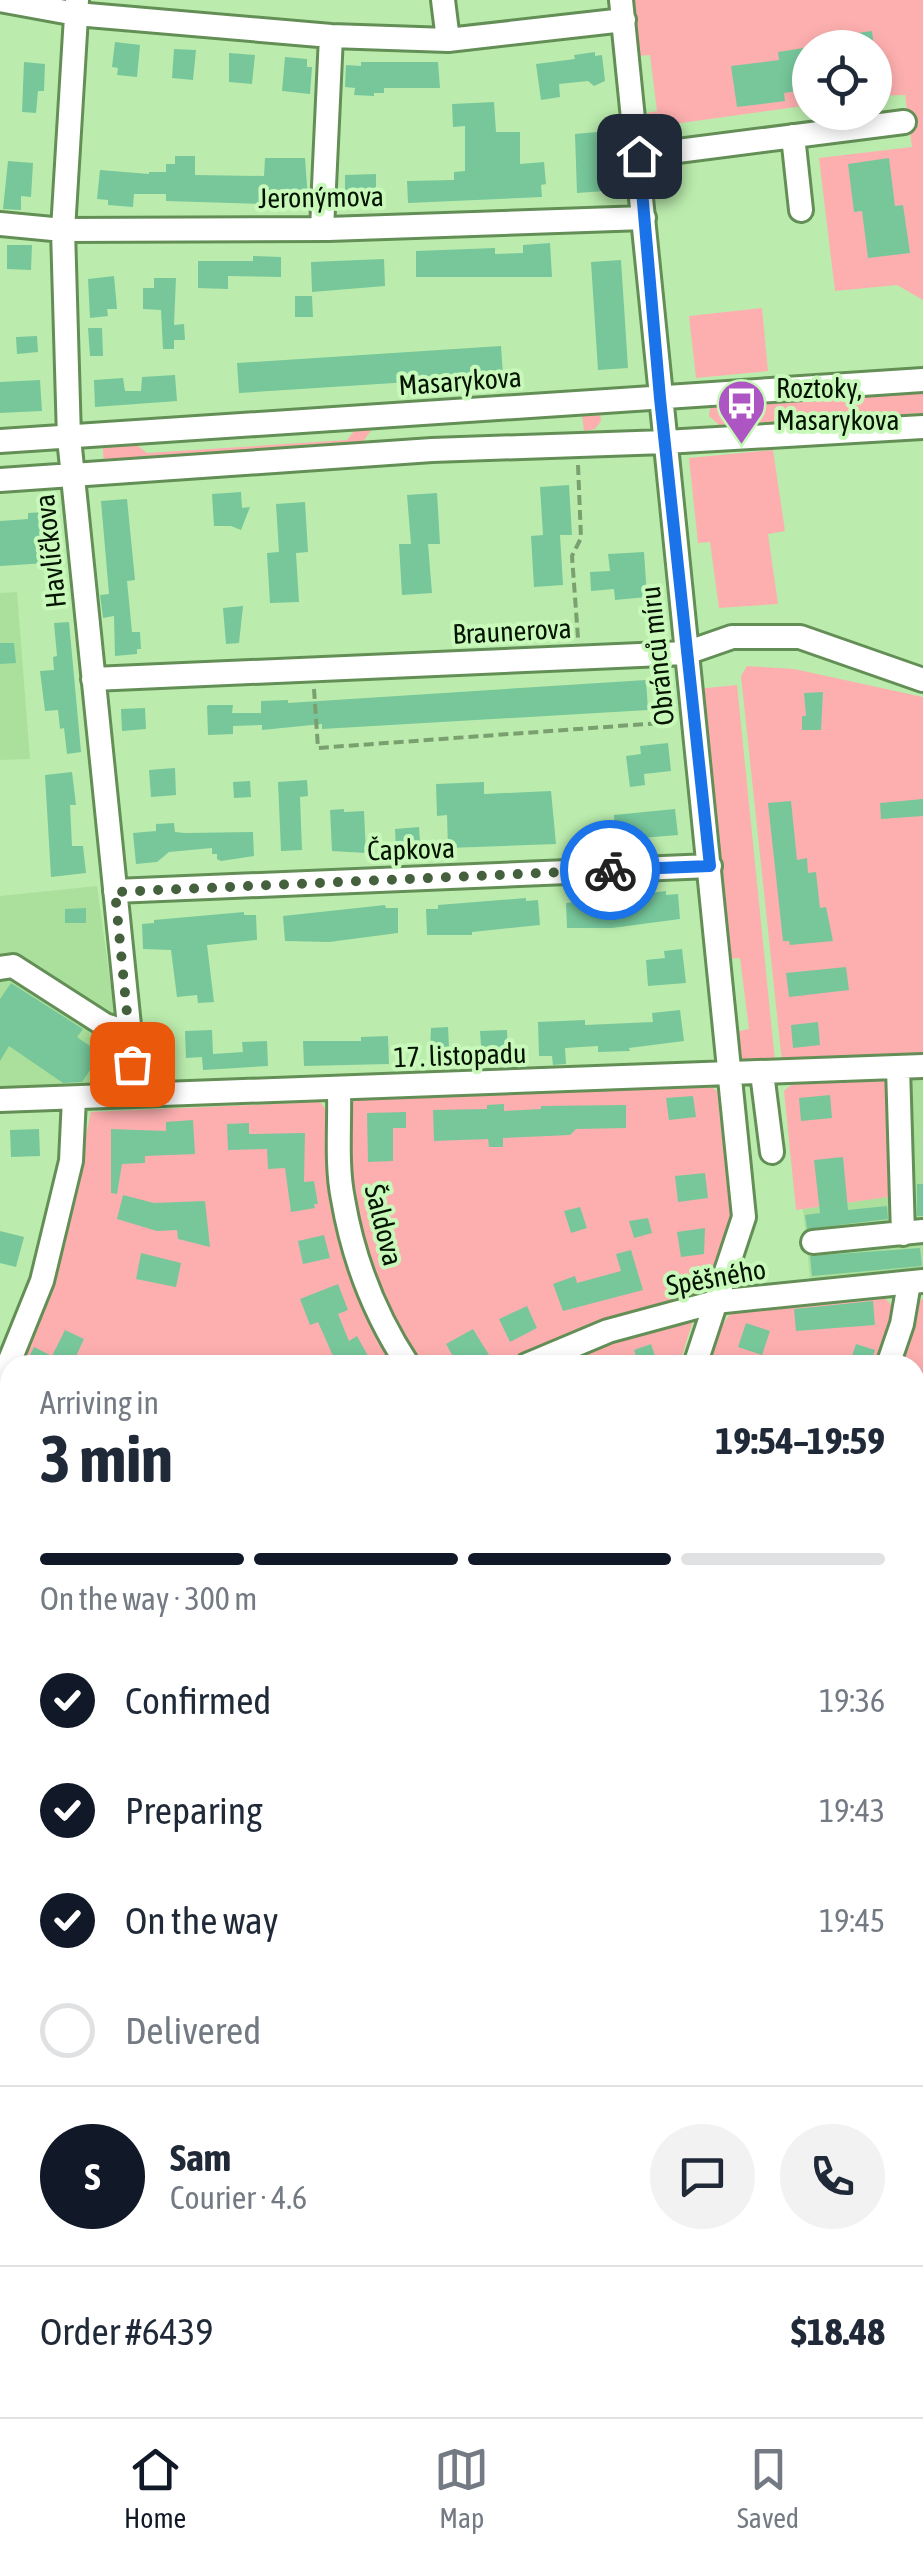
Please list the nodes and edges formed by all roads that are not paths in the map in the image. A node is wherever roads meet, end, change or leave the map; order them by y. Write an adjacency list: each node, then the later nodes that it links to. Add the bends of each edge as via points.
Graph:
1 (0, 0): 3 (street)
2 (443, 0): 6 (street)
3 (76, 7): 5 (street); 14 (street, Havlíčkova)
4 (622, 10): 6 (street); 9 (street, Obránců míru)
5 (331, 36): 6 (street); 13 (street)
6 (448, 40)
7 (904, 122): 8 (street)
8 (793, 136): 9 (street); 10 (street)
9 (639, 156): 11 (street, Obránců míru)
10 (801, 210)
11 (644, 218): 13 (street, Jeronýmova); 16 (street, Obránců míru)
12 (0, 224): 14 (street, Jeronýmova)
13 (322, 228): 14 (street, Jeronýmova)
14 (63, 230): 18 (street, Havlíčkova)
15 (923, 380): 16 (street, Masarykova)
16 (660, 398): 18 (street, Masarykova); 20 (street, Obránců míru)
17 (923, 427): 20 (street)
18 (69, 438): 19 (street, Masarykova); 21 (street, Havlíčkova)
19 (0, 441)
20 (665, 442): 21 (street, via 432,450); 23 (street, Obránců míru)
21 (72, 476): 22 (street); 24 (street, Havlíčkova)
22 (0, 480)
23 (686, 653): 24 (street, Braunerova); 25 (street, Braunerova, via 732,638 800,636); 26 (street, Obránců míru)
24 (94, 679): 27 (street, Havlíčkova)
25 (923, 680)
26 (710, 866): 27 (street, Čapkova); 33 (street, Obránců míru)
27 (115, 892): 29 (street, Havlíčkova)
28 (0, 968): 29 (street, via 14,966 104,1025)
29 (130, 1034): 35 (street, Havlíčkova)
30 (923, 1066): 31 (street, 17. listopadu)
31 (898, 1067): 32 (street, 17. listopadu); 38 (street)
32 (762, 1073): 33 (street, 17. listopadu); 40 (street)
33 (729, 1074): 34 (street, 17. listopadu); 45 (street, Obránců míru, via 744,1217)
34 (340, 1090): 35 (street, 17. listopadu); 47 (street, Šaldova, via 342,1196 362,1272)
35 (136, 1094): 37 (street, 17. listopadu)
36 (2, 1098): 37 (street, 17. listopadu)
37 (74, 1098): 46 (street, via 71,1161 42,1281)
38 (899, 1098): 39 (street); 41 (street)
39 (923, 1106)
40 (772, 1152)
41 (912, 1168): 42 (street)
42 (913, 1232): 43 (street)
43 (813, 1242)
44 (916, 1282): 45 (street, Spěšného); 50 (street)
45 (715, 1302): 48 (street, Spěšného, via 608,1331); 49 (street, Obránců míru)
46 (13, 1355)
47 (401, 1355)
48 (551, 1355)
49 (697, 1355)
50 (891, 1355)

